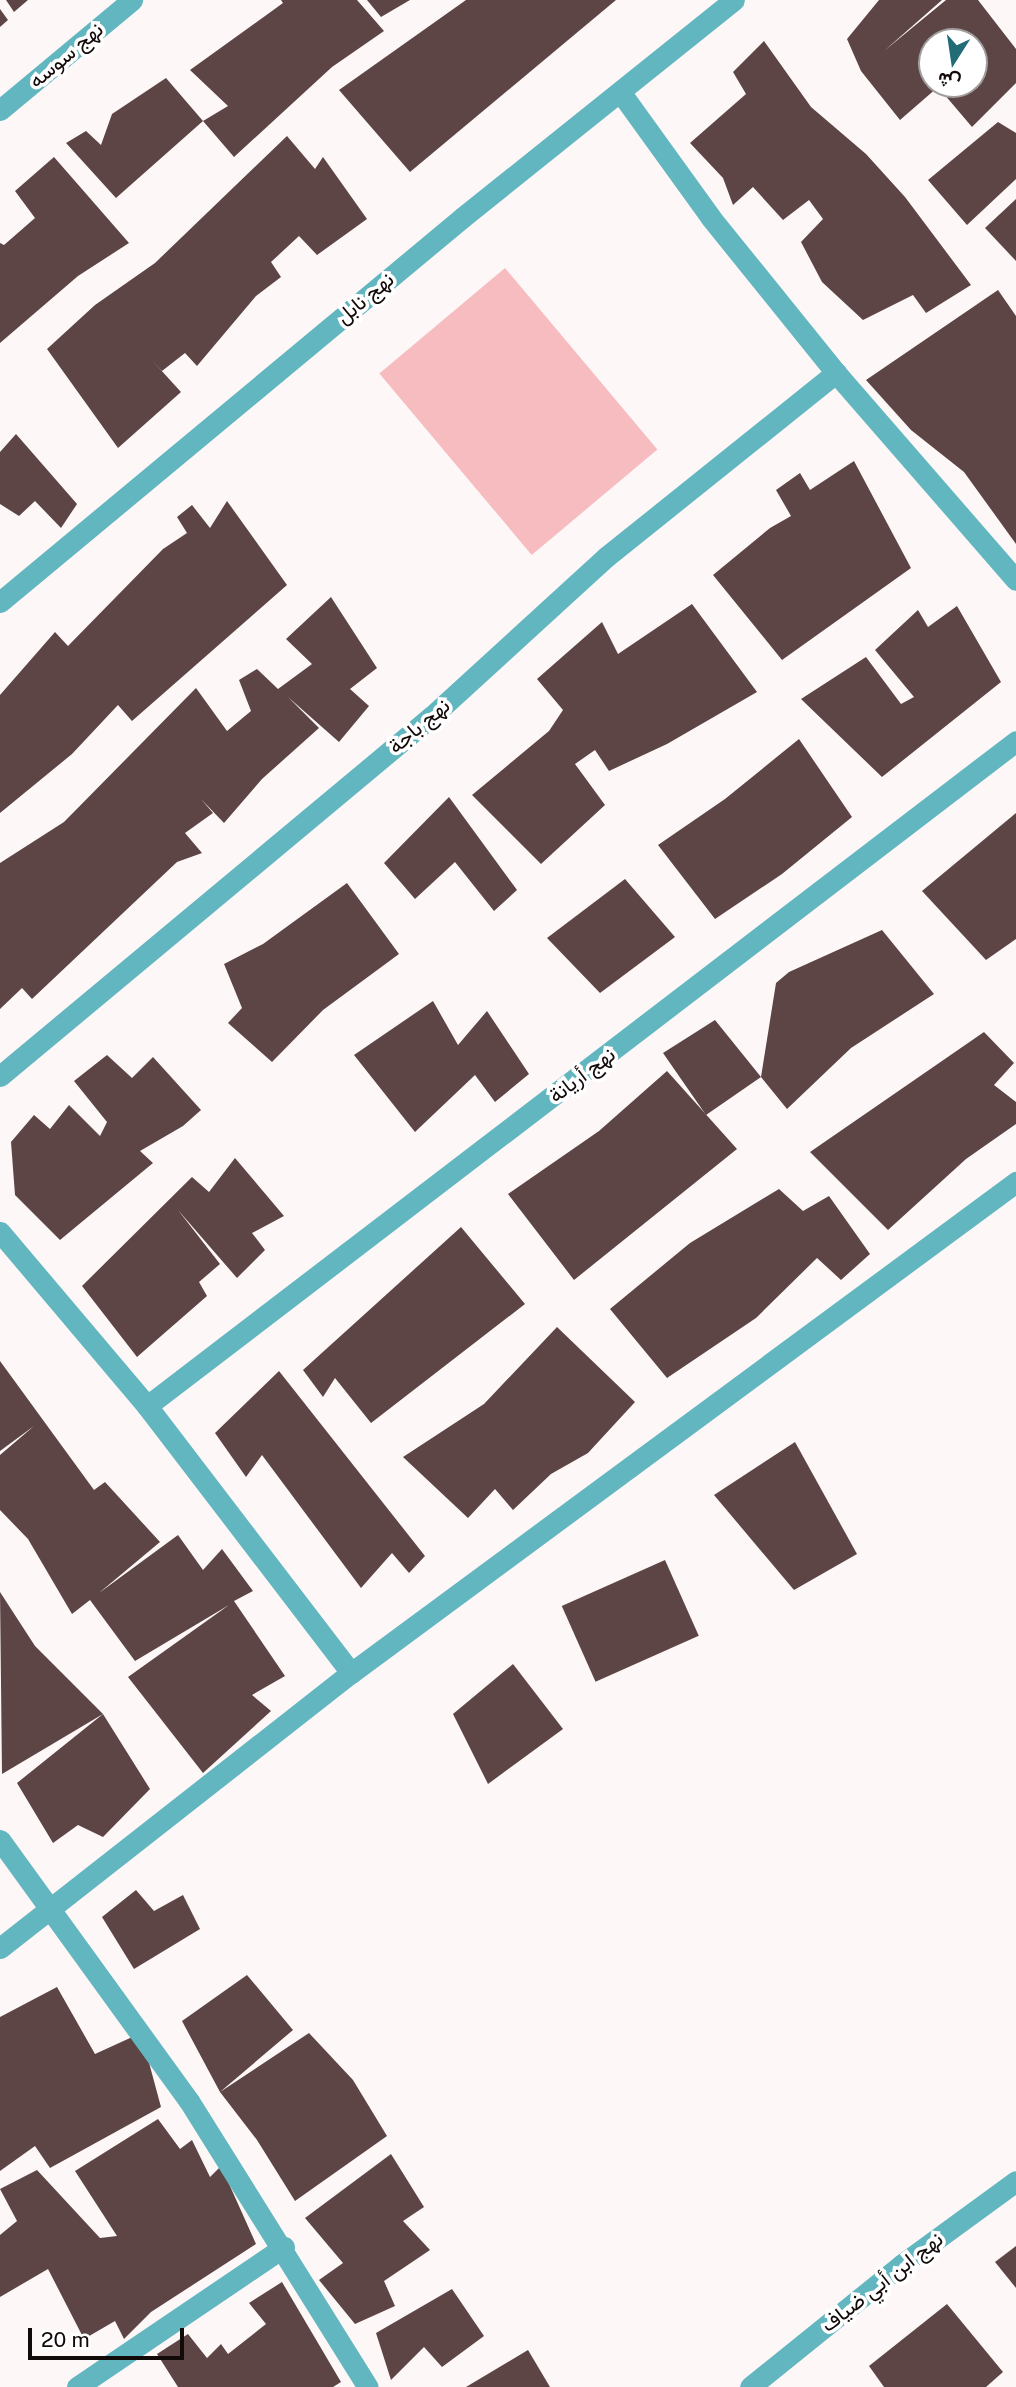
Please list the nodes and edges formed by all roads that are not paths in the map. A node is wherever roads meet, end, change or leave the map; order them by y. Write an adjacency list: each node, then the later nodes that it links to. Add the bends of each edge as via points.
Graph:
1 (132, 0): 4 (street, نهج سوسه)
2 (734, 0): 3 (street, نهج نابل)
3 (621, 93): 5 (street, via 711,218); 7 (street, نهج نابل, via 463,217)
4 (0, 110)
5 (836, 373): 6 (street); 9 (street, نهج باجة, via 606,557 432,716)
6 (1016, 580)
7 (0, 602)
8 (1016, 741): 12 (street, نهج أريانة)
9 (0, 1076)
10 (1016, 1182): 13 (street)
11 (0, 1232): 12 (street)
12 (147, 1406): 13 (street)
13 (351, 1673): 15 (street)
14 (0, 1840): 15 (street)
15 (51, 1906): 16 (street); 18 (street, via 189,2101)
16 (0, 1948)
17 (1016, 2181): 21 (street, نهج ابن أبي ضياف, via 901,2265)
18 (284, 2247): 19 (street); 20 (street)
19 (77, 2387)
20 (368, 2387)
21 (750, 2387)

